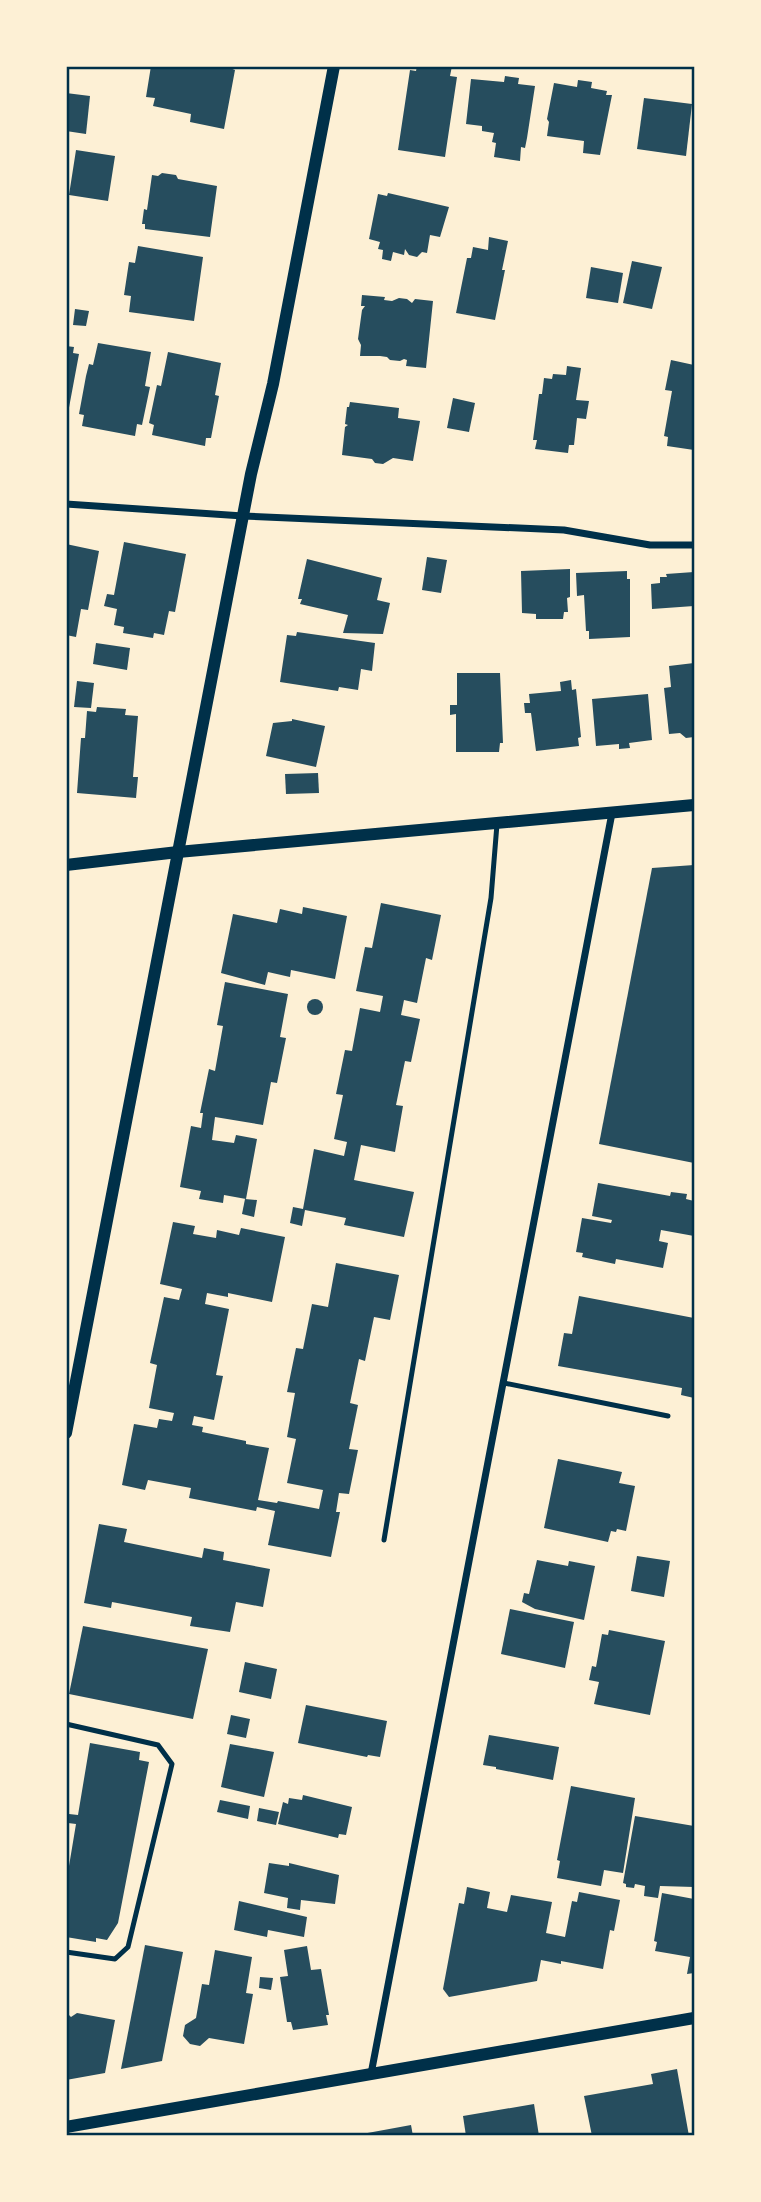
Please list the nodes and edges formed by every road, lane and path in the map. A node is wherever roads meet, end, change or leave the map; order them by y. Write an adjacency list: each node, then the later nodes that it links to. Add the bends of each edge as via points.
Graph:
1 (334, 66): 3 (street)
2 (66, 504): 3 (street)
3 (243, 516): 4 (street, via 564,530 650,545); 8 (street)
4 (695, 545)
5 (695, 805): 6 (street)
6 (612, 813): 7 (street); 10 (street)
7 (496, 824): 8 (street); 13 (lane, via 491,898)
8 (178, 852): 9 (street); 12 (street)
9 (66, 865)
10 (504, 1383): 11 (lane); 17 (street)
11 (668, 1416)
12 (66, 1433)
13 (384, 1540)
14 (66, 1724): 15 (lane, via 158,1745 172,1764 128,1947 115,1959)
15 (66, 1952)
16 (695, 2018): 17 (street)
17 (372, 2074): 18 (street)
18 (66, 2127)

